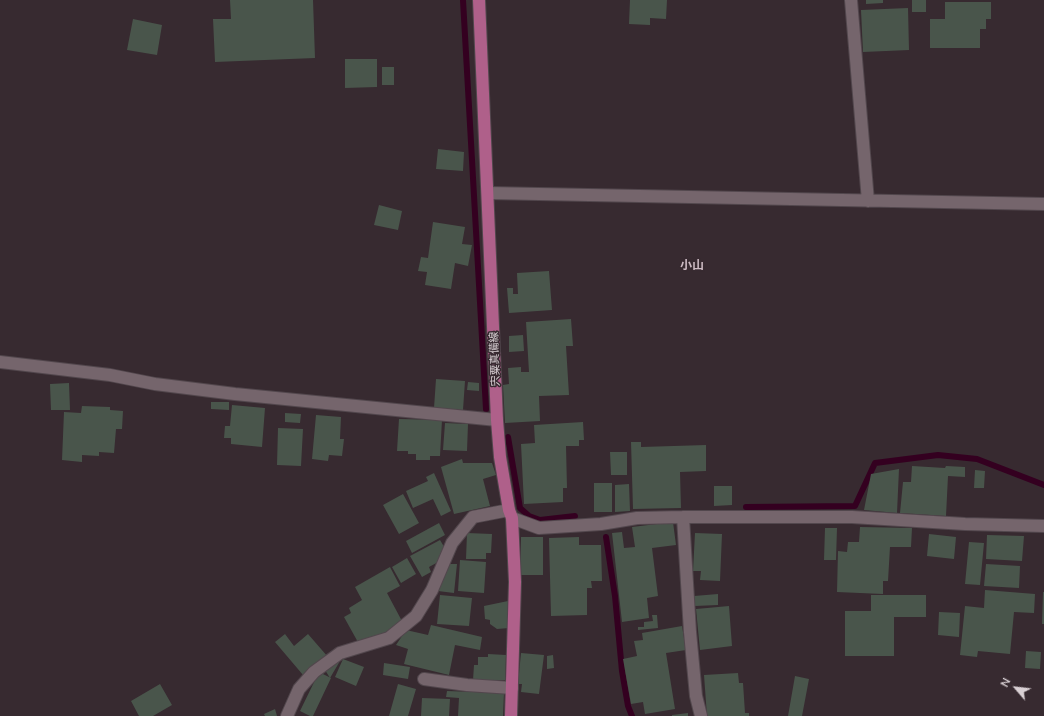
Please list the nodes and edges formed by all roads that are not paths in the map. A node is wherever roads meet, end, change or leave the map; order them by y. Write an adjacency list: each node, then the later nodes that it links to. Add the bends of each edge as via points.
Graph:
1 (479, 0): 3 (main road, 宍粟真備線)
2 (851, 0): 4 (street)
3 (488, 193): 4 (street); 7 (main road, 宍粟真備線)
4 (868, 201): 5 (street)
5 (1044, 204)
6 (0, 362): 7 (street, via 235,394)
7 (497, 420): 8 (main road, 宍粟真備線, via 500,457)
8 (510, 514): 9 (street, via 539,528 601,524 637,518); 12 (main road, 宍粟真備線, via 515,582); 13 (street, via 473,517 452,543 432,590 416,616 389,638 340,653 314,672 299,689)
9 (683, 517): 10 (street, via 852,517); 15 (street, via 690,632 696,696)
10 (1044, 526)
11 (424, 679): 12 (street)
12 (512, 688): 14 (main road, 宍粟真備線)
13 (287, 716)
14 (511, 716)
15 (701, 716)

